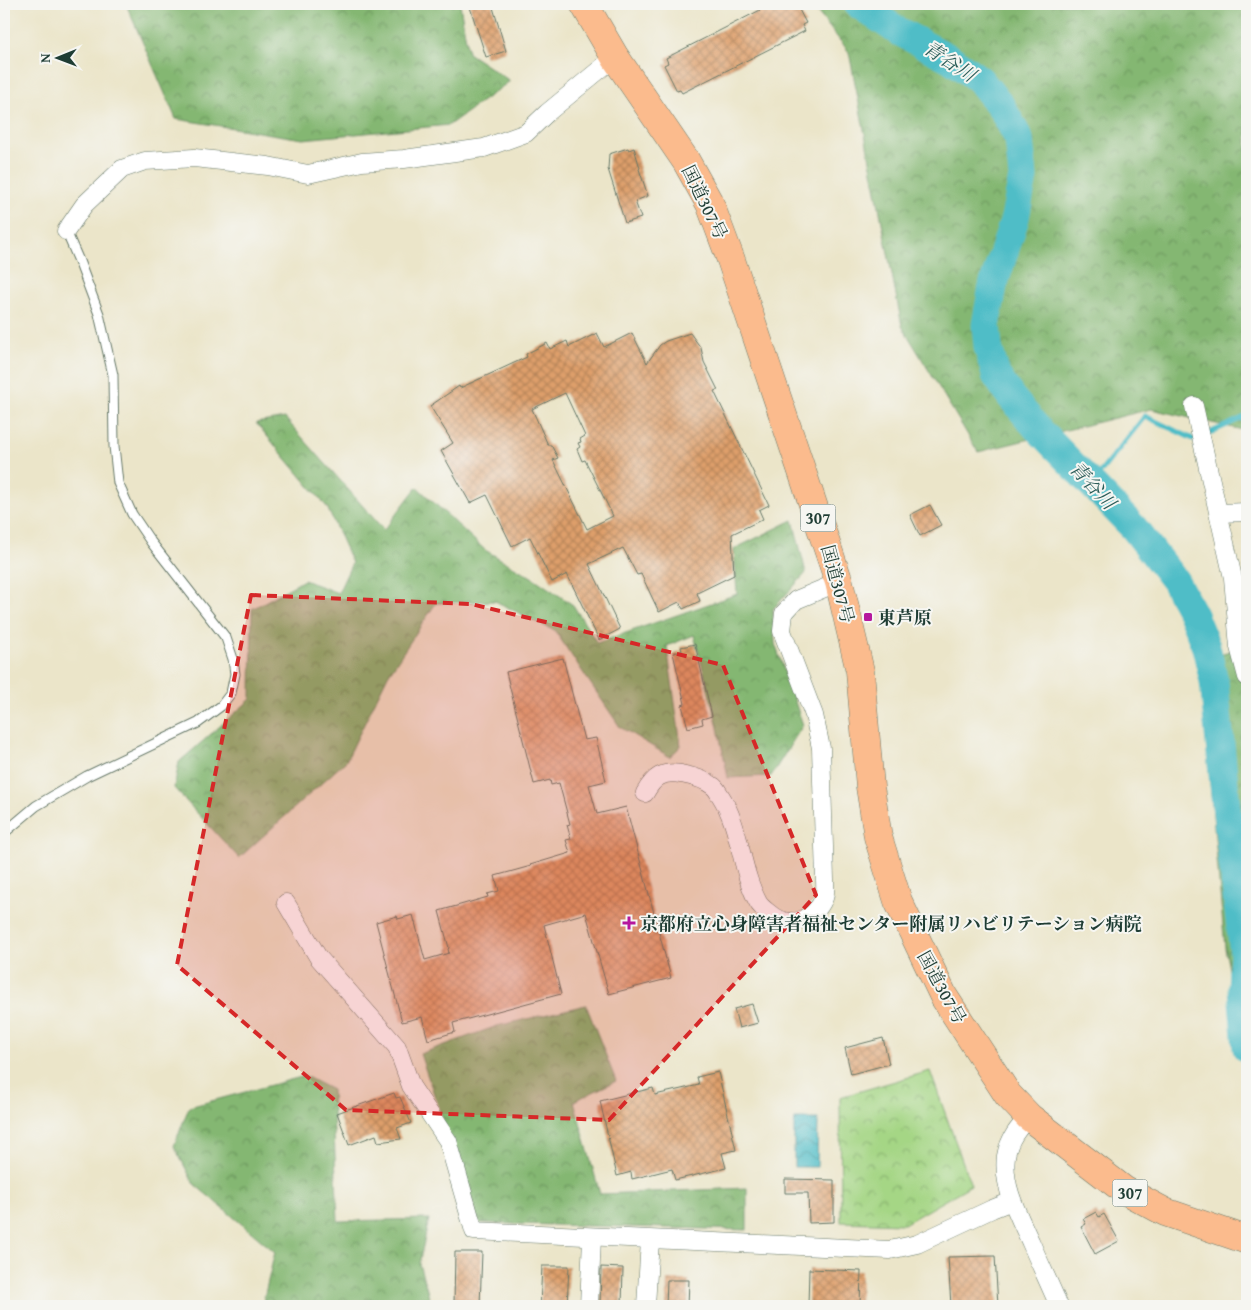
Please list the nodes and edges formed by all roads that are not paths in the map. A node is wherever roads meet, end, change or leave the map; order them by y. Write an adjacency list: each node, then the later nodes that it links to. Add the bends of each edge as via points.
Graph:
1 (584, 4): 2 (highway, 国道307号 / 307)
2 (615, 57): 3 (street, via 526,133 484,148 404,160 362,162 308,174 194,158 144,161 122,169 84,205); 7 (highway, 国道307号 / 307, via 686,161 710,204)
3 (66, 231): 10 (lane, via 99,314 112,375 118,483 132,514 151,542 226,638 235,674 231,693 221,706 198,723 87,776 36,806)
4 (1194, 406): 6 (street)
5 (1247, 512): 6 (street)
6 (1219, 513): 8 (street, via 1233,578 1239,647)
7 (839, 582): 9 (street, via 796,600 784,614 782,631 814,715 821,748 825,879 824,896 817,911 805,920 790,923 776,919 759,904 729,809 714,786 695,776 662,774 652,781); 12 (highway, 国道307号 / 307, via 860,671 878,838 898,901 944,997 1008,1095)
8 (1247, 676)
9 (645, 794)
10 (4, 833)
11 (286, 903): 14 (street, via 318,957 397,1047 411,1086 448,1142 474,1231)
12 (1030, 1117): 13 (street, via 1016,1131 1006,1154 1005,1172); 16 (highway, 307, via 1132,1194 1165,1212)
13 (1012, 1201): 15 (street, via 917,1244 890,1250); 19 (street)
14 (592, 1238): 15 (street); 17 (street)
15 (650, 1240): 18 (street)
16 (1247, 1240)
17 (589, 1306)
18 (646, 1306)
19 (1059, 1306)

